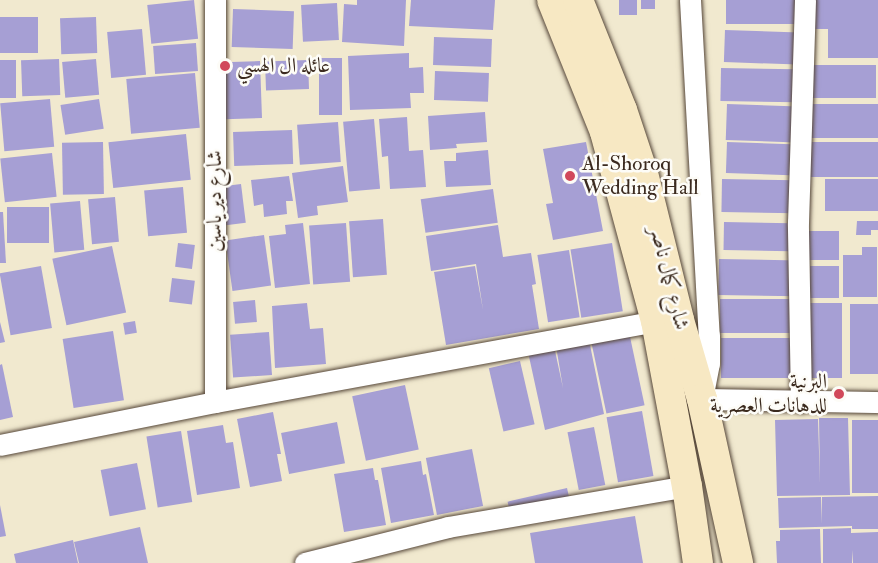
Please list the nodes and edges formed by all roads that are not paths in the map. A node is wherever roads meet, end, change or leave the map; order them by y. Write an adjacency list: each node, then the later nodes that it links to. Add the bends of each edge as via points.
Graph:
1 (215, 0): 8 (street, شارع دير ياسين)
2 (552, 0): 6 (main road, شارع كمال ناصر, via 605,132)
3 (578, 0): 7 (main road, شارع كمال ناصر, via 643,173)
4 (690, 0): 7 (street, via 709,335 709,363)
5 (805, 0): 9 (street, via 798,223)
6 (656, 321): 8 (street); 12 (main road, شارع كمال ناصر)
7 (702, 399): 9 (street); 15 (main road, شارع كمال ناصر)
8 (215, 402): 11 (street)
9 (801, 402): 10 (street)
10 (878, 402)
11 (0, 445)
12 (687, 486): 13 (street, via 448,527); 14 (main road, شارع كمال ناصر)
13 (306, 563)
14 (698, 563)
15 (738, 563)

